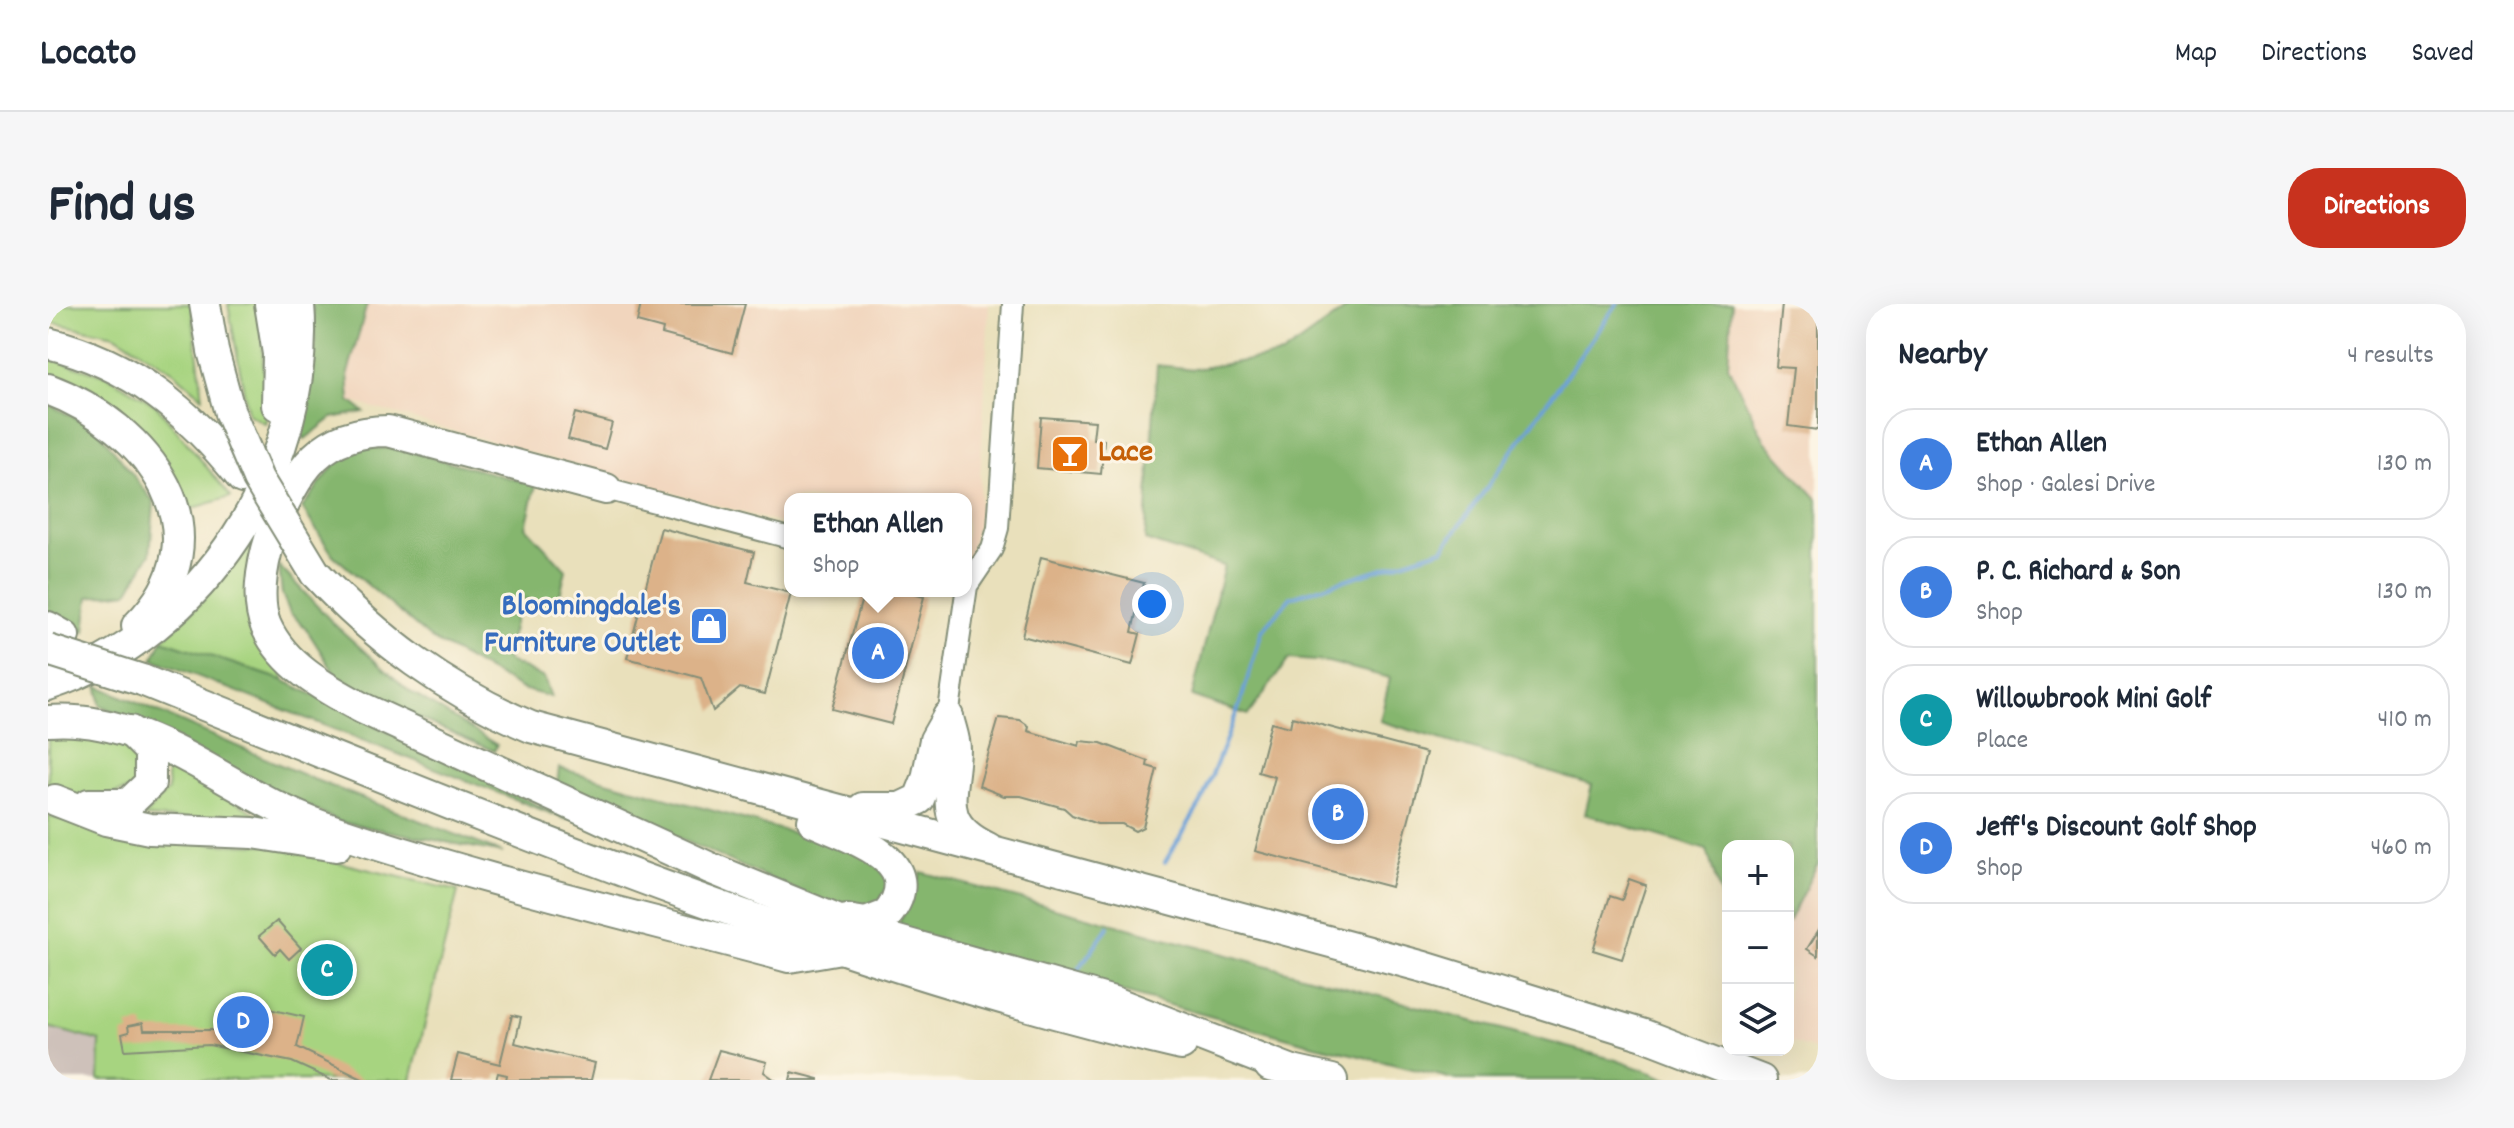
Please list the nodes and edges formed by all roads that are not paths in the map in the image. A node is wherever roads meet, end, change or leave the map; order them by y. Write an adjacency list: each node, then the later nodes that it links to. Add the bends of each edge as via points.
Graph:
1 (205, 304): 10 (highway, bridge, via 230,413 258,479)
2 (270, 304): 7 (highway, via 278,400 271,445)
3 (299, 304): 7 (highway, via 300,355 293,404)
4 (1013, 304): 11 (street, via 998,528 992,549)
5 (48, 343): 7 (highway, via 100,359 149,386 194,421)
6 (48, 389): 14 (highway, via 94,410 145,454 173,507 177,540 173,572 147,616)
7 (250, 485): 10 (highway, bridge); 14 (highway, via 219,562 175,611 118,655)
8 (606, 489): 9 (street); 22 (highway, via 397,433 370,431 339,440 305,469 267,544 259,593 267,627 303,672 362,708)
9 (784, 536)
10 (315, 573): 19 (highway, via 395,650 501,714 585,744)
11 (972, 579)
12 (965, 597): 15 (street)
13 (53, 638): 23 (highway, bridge, via 142,680 579,856)
14 (48, 684)
15 (948, 717): 19 (highway, via 935,740 924,789 911,805 889,809); 20 (highway, via 955,748 948,790 951,810 970,837)
16 (48, 721): 17 (highway, via 83,720)
17 (125, 728): 18 (highway, via 150,751 153,771 144,792 118,806); 21 (highway, via 289,812)
18 (52, 799): 21 (highway, via 106,820 150,829 283,836)
19 (804, 802): 20 (highway); 22 (highway, via 814,821 883,855 897,874 898,896 887,915 866,923)
20 (1012, 859): 26 (highway, via 1513,993)
21 (438, 865): 23 (highway, via 789,957)
22 (833, 919): 24 (highway, via 900,944 1117,1003)
23 (839, 948): 24 (highway, via 1114,1028)
24 (1290, 1070): 25 (highway)
25 (1332, 1080)
26 (1761, 1080)

